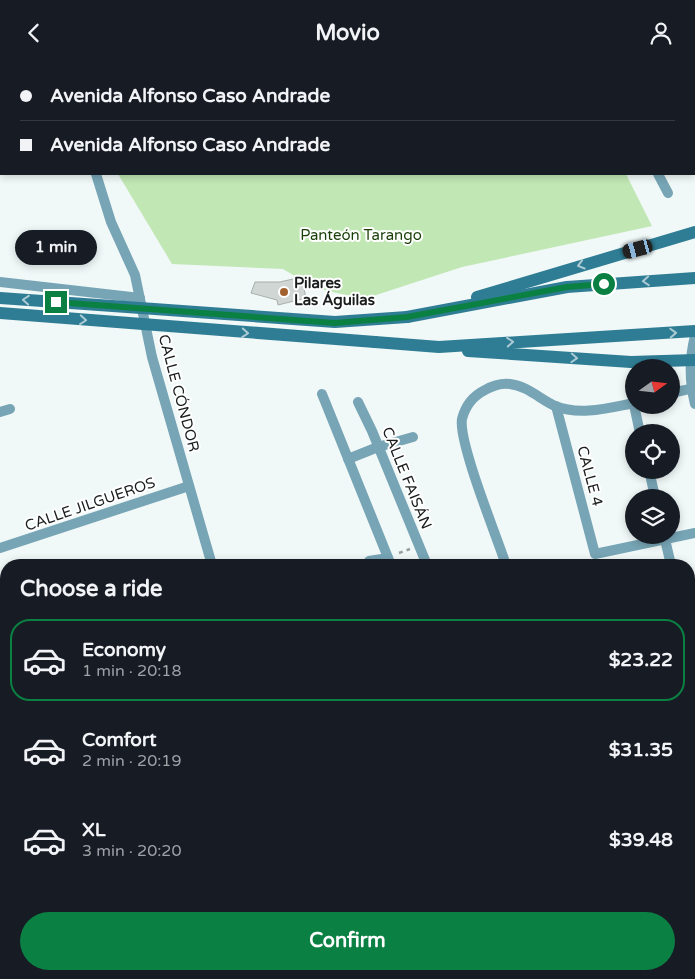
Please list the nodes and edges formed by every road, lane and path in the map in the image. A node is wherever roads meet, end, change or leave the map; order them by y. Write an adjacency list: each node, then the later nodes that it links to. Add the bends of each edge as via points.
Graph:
1 (96, 175): 8 (street, CALLE CÓNDOR, via 110,222 135,275)
2 (659, 175): 3 (street)
3 (668, 193)
4 (695, 232): 10 (main road, one-way to 10)
5 (695, 278): 10 (main road, one-way to 10, via 567,287)
6 (0, 282): 8 (street)
7 (0, 298): 10 (main road, one-way to 7, bridge, via 335,323)
8 (140, 298): 25 (street, CALLE CÓNDOR, via 152,357)
9 (0, 313): 13 (main road, one-way to 13, bridge)
10 (420, 313)
11 (695, 331): 13 (main road, one-way to 11)
12 (695, 336): 14 (street)
13 (439, 347): 14 (main road, one-way to 14, via 631,362)
14 (692, 358): 15 (street)
15 (694, 386): 16 (street); 19 (street)
16 (680, 390)
17 (322, 394): 24 (street)
18 (358, 403): 23 (street, CALLE FAISÁN)
19 (695, 403)
20 (625, 405): 21 (street, via 579,411)
21 (556, 406): 28 (street, CALLE 4, via 594,554); 36 (street, via 510,384 494,386 479,393 466,406 462,421 465,445)
22 (413, 437): 23 (street)
23 (378, 447): 24 (street); 30 (street, CALLE FAISÁN)
24 (348, 459): 33 (street)
25 (189, 486): 31 (street, CALLE JILGUEROS); 32 (street, CALLE CÓNDOR)
26 (695, 533): 27 (street)
27 (680, 535)
28 (635, 544)
29 (666, 544): 37 (street)
30 (418, 545): 34 (path); 35 (street, CALLE FAISÁN)
31 (0, 548)
32 (210, 559)
33 (388, 559)
34 (393, 559)
35 (424, 559)
36 (504, 559)
37 (670, 559)

